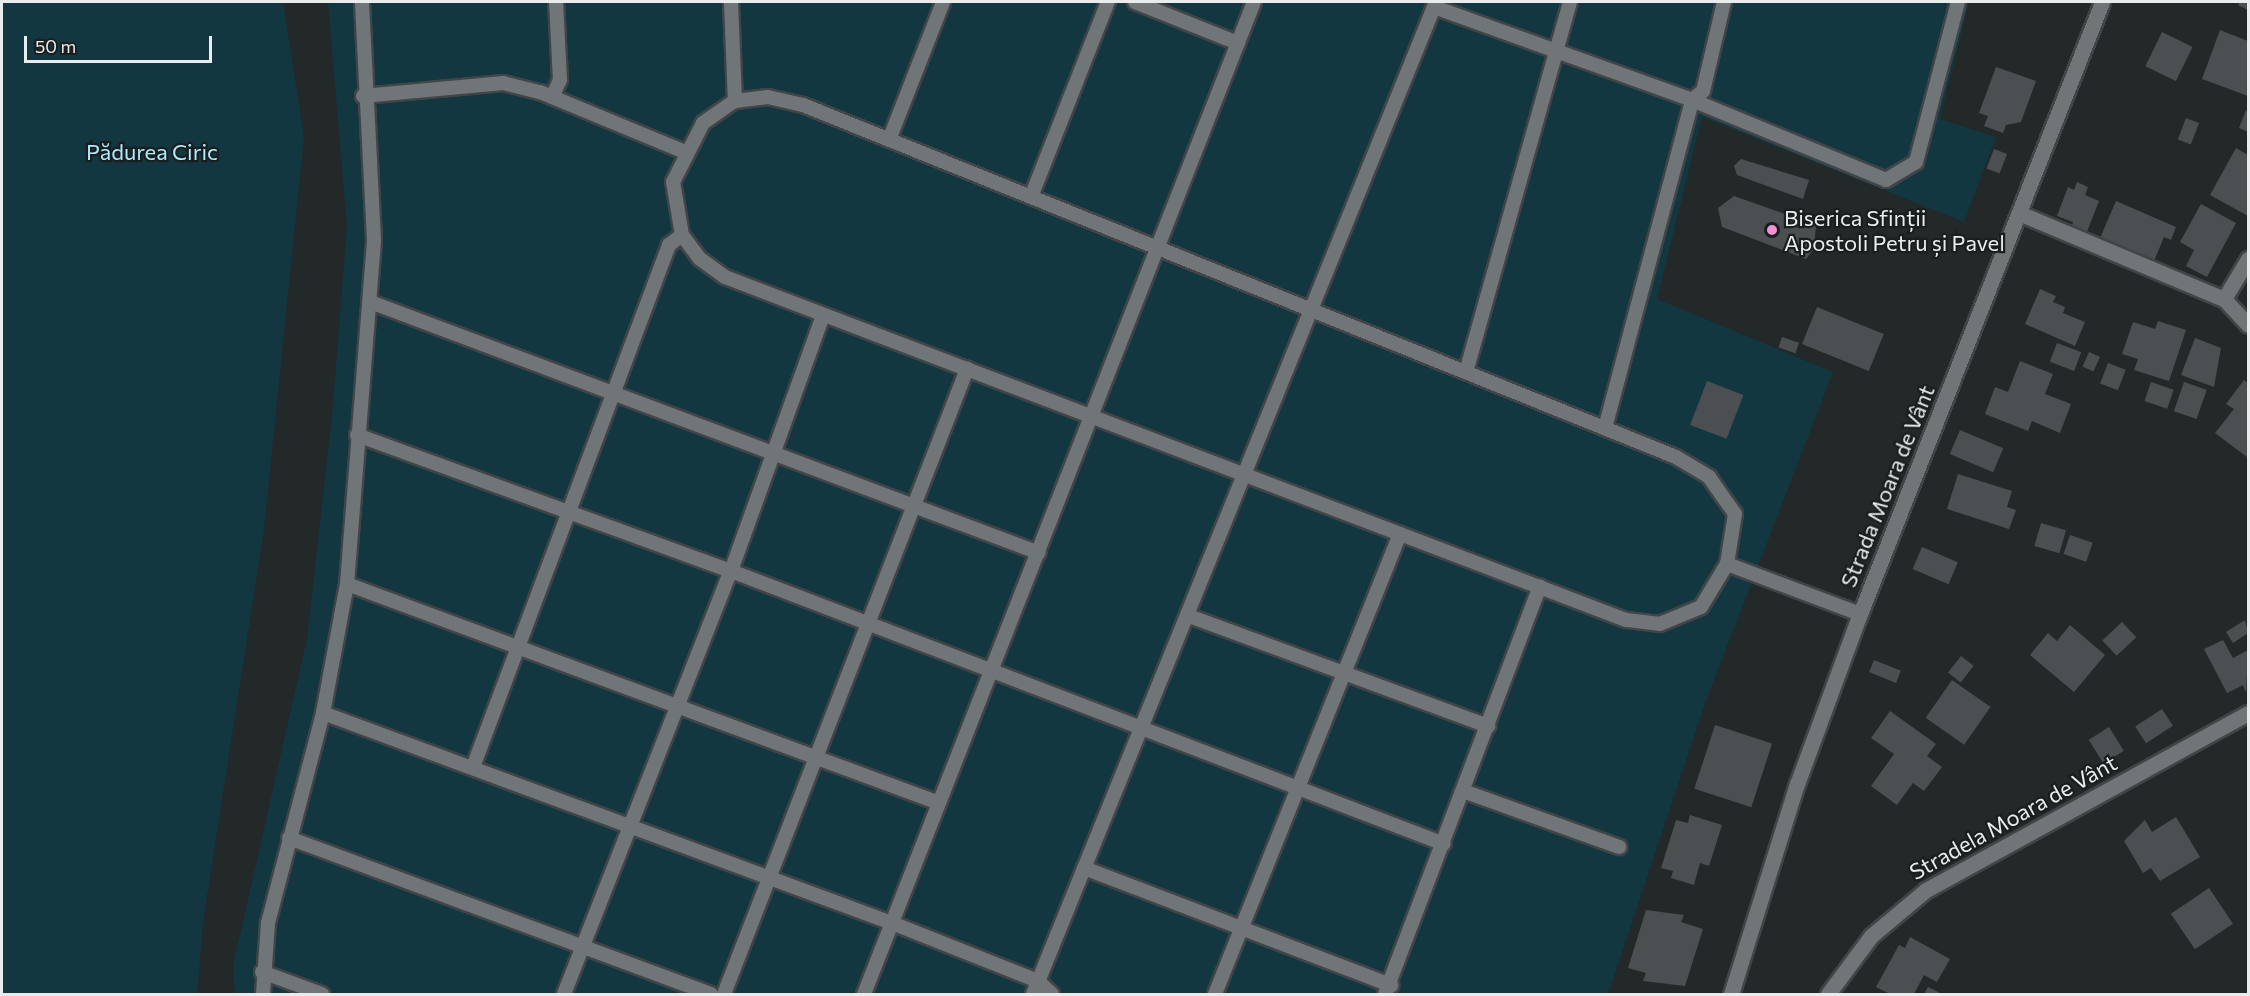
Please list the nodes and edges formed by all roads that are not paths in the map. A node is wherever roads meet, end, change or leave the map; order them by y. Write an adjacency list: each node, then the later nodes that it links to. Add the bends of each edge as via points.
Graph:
1 (362, 2): 15 (lane)
2 (556, 2): 16 (lane, via 560,80)
3 (731, 2): 17 (lane)
4 (944, 2): 19 (lane)
5 (1108, 2): 21 (lane)
6 (1135, 2): 13 (lane)
7 (1254, 2): 13 (lane)
8 (1570, 2): 14 (lane)
9 (1724, 2): 18 (lane, via 1703,91)
10 (1958, 2): 18 (lane, via 1916,162 1886,180)
11 (2102, 2): 22 (main road, Strada Moara de Vânt)
12 (1435, 4): 14 (lane); 28 (lane)
13 (1238, 43): 24 (lane)
14 (1556, 51): 18 (lane); 32 (lane)
15 (363, 96): 16 (lane, via 503,82); 27 (lane, via 374,176)
16 (552, 97): 20 (lane)
17 (735, 100): 19 (lane, via 768,97 802,105); 20 (lane, via 703,123)
18 (1692, 100): 35 (lane)
19 (890, 140): 21 (lane)
20 (685, 152): 23 (lane, via 673,182)
21 (1031, 197): 24 (lane)
22 (2019, 213): 26 (main road); 47 (main road, Strada Moara de Vânt)
23 (682, 235): 29 (lane, via 700,259 725,277); 33 (lane, via 669,245)
24 (1160, 247): 28 (lane); 34 (lane)
25 (2248, 259): 26 (main road)
26 (2224, 299): 30 (main road)
27 (373, 303): 33 (lane); 36 (lane)
28 (1314, 311): 32 (lane); 38 (lane)
29 (823, 315): 31 (lane); 37 (lane)
30 (2248, 325)
31 (967, 369): 34 (lane); 39 (lane)
32 (1466, 372): 35 (lane)
33 (612, 393): 37 (lane); 40 (lane)
34 (1093, 417): 38 (lane); 42 (lane)
35 (1605, 428): 43 (lane, via 1709,477 1735,514)
36 (357, 435): 40 (lane); 45 (lane)
37 (774, 452): 39 (lane); 44 (lane)
38 (1247, 476): 41 (lane); 48 (lane)
39 (915, 506): 42 (lane); 49 (lane)
40 (569, 511): 44 (lane); 50 (lane)
41 (1400, 534): 46 (lane); 52 (lane)
42 (1039, 553): 51 (lane)
43 (1726, 564): 46 (lane, via 1701,607 1660,624 1626,620); 47 (lane)
44 (731, 571): 49 (lane); 53 (lane)
45 (347, 584): 50 (lane); 55 (lane)
46 (1540, 587): 56 (lane)
47 (1860, 614): 83 (main road, Strada Moara de Vânt, via 1797,784)
48 (1189, 616): 52 (lane); 57 (lane)
49 (869, 624): 51 (lane); 58 (lane)
50 (519, 644): 53 (lane); 59 (lane)
51 (992, 671): 57 (lane); 62 (lane)
52 (1344, 673): 56 (lane); 60 (lane)
53 (679, 703): 58 (lane); 63 (lane)
54 (2248, 712): 84 (main road, Stradela Moara de Vânt, via 1926,890 1871,936)
55 (323, 713): 59 (lane); 64 (lane)
56 (1488, 726): 61 (lane)
57 (1141, 732): 60 (lane); 67 (lane)
58 (818, 756): 62 (lane); 68 (lane)
59 (473, 767): 63 (lane)
60 (1296, 791): 65 (lane); 70 (lane)
61 (1464, 791): 65 (lane); 66 (lane)
62 (939, 803): 69 (lane)
63 (631, 825): 68 (lane); 71 (lane)
64 (289, 838): 71 (lane); 72 (lane)
65 (1444, 844): 74 (lane)
66 (1619, 847)
67 (1084, 868): 70 (lane); 73 (lane)
68 (769, 878): 69 (lane); 79 (lane)
69 (892, 923): 73 (lane); 80 (lane)
70 (1241, 928): 74 (lane); 82 (lane)
71 (584, 944): 77 (lane); 78 (lane)
72 (262, 972): 75 (lane); 76 (lane)
73 (1036, 988): 81 (lane)
74 (1388, 990)
75 (263, 994)
76 (322, 994)
77 (564, 994)
78 (711, 994)
79 (724, 994)
80 (864, 994)
81 (1052, 994)
82 (1215, 994)
83 (1731, 994)
84 (1828, 994)

